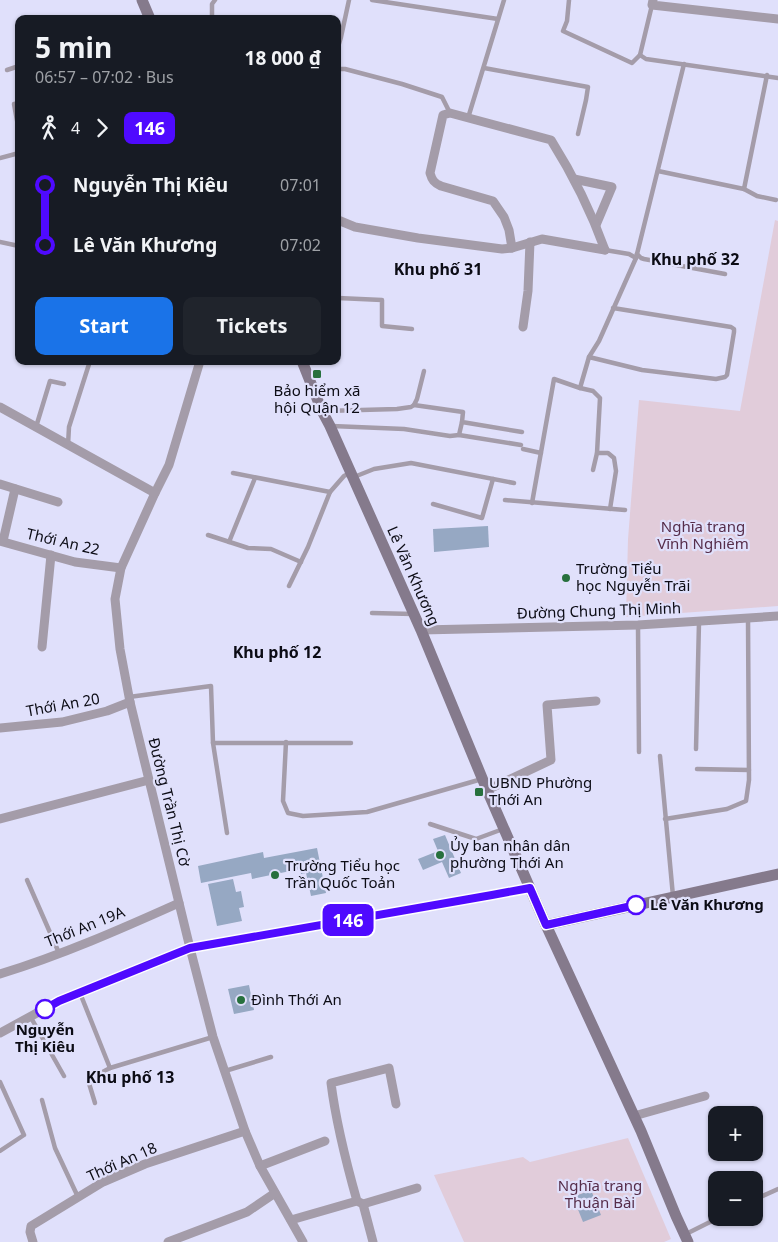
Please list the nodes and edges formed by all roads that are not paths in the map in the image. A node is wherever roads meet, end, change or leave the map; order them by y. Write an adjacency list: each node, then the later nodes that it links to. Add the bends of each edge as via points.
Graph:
1 (142, 0): 9 (main road)
2 (215, 0): 10 (lane)
3 (349, 0): 13 (lane)
4 (372, 0): 7 (lane)
5 (504, 0): 11 (lane)
6 (569, 0): 14 (lane, via 563,31 632,63)
7 (385, 1): 11 (lane)
8 (652, 2): 12 (street); 14 (lane)
9 (148, 15)
10 (212, 15)
11 (498, 19): 17 (lane)
12 (778, 19)
13 (341, 37)
14 (640, 56): 15 (lane)
15 (684, 64): 20 (lane); 27 (lane)
16 (15, 67): 19 (lane)
17 (484, 68): 23 (lane); 24 (lane, via 588,87)
18 (341, 69): 22 (lane, via 442,97)
19 (7, 70)
20 (767, 76): 21 (lane); 29 (lane)
21 (778, 78)
22 (450, 113): 23 (street); 36 (street, via 443,115 430,173 432,180 435,184 493,201 504,217)
23 (468, 118): 28 (street, via 551,140)
24 (578, 134)
25 (15, 154): 26 (lane)
26 (0, 158)
27 (658, 171): 29 (lane); 38 (lane)
28 (574, 179): 32 (street); 32 (street, via 612,187)
29 (744, 189): 30 (lane, via 756,196)
30 (776, 200)
31 (341, 221): 36 (street, via 355,227 418,238)
32 (596, 225): 37 (street)
33 (0, 242): 35 (lane)
34 (530, 242): 36 (street); 37 (street, via 542,239); 42 (street)
35 (15, 245)
36 (512, 248)
37 (605, 250): 38 (lane)
38 (637, 256): 39 (lane); 41 (lane)
39 (726, 274)
40 (341, 298): 43 (lane, via 382,300 382,326)
41 (613, 308): 44 (lane); 44 (lane, via 731,327 734,332 727,375 716,379 642,370)
42 (523, 327)
43 (412, 329)
44 (589, 358): 50 (lane)
45 (89, 365): 59 (lane, via 69,427)
46 (199, 365): 71 (street, Đường Trần Thị Cờ, via 169,465)
47 (304, 365): 53 (main road, Lê Văn Khương)
48 (424, 371): 51 (lane)
49 (64, 384): 56 (lane, via 50,381)
50 (580, 388): 60 (lane, via 554,380); 61 (lane, via 593,391 600,398)
51 (414, 405): 53 (lane, via 407,409); 54 (lane, via 463,412)
52 (0, 407): 56 (street)
53 (322, 411): 55 (main road, Lê Văn Khương)
54 (462, 422): 57 (lane); 58 (lane)
55 (330, 426): 58 (lane); 64 (main road, Lê Văn Khương)
56 (36, 427): 59 (street)
57 (522, 432)
58 (460, 435): 60 (lane)
59 (68, 445): 71 (street)
60 (541, 453): 74 (lane)
61 (597, 453): 62 (lane); 76 (lane, via 614,458 616,471)
62 (593, 470)
63 (233, 473): 65 (lane)
64 (352, 475): 66 (lane, via 412,463); 70 (lane, via 344,476); 86 (main road, Lê Văn Khương)
65 (255, 478): 70 (lane); 80 (lane)
66 (493, 479): 67 (lane); 75 (lane, via 482,518)
67 (514, 483)
68 (0, 484): 69 (street)
69 (15, 489): 73 (street); 79 (street)
70 (330, 492): 82 (lane)
71 (155, 493): 83 (street, Đường Trần Thị Cờ)
72 (505, 500): 74 (lane)
73 (58, 502)
74 (532, 503): 76 (lane)
75 (433, 504)
76 (610, 509): 77 (lane)
77 (625, 510)
78 (208, 535): 80 (lane)
79 (1, 541): 81 (street, Thới An 22)
80 (229, 542): 82 (lane, via 271,550)
81 (51, 555): 83 (street, Thới An 22, via 75,562); 92 (street)
82 (301, 562): 84 (lane)
83 (121, 568): 93 (street, Đường Trần Thị Cờ, via 115,599)
84 (289, 586)
85 (372, 613): 86 (lane)
86 (414, 614): 91 (main road, Lê Văn Khương)
87 (778, 616): 88 (street, Đường Chung Thị Minh)
88 (748, 618): 89 (street, Đường Chung Thị Minh); 103 (lane)
89 (699, 622): 90 (street, Đường Chung Thị Minh); 99 (lane)
90 (638, 625): 91 (street, Đường Chung Thị Minh); 100 (lane)
91 (421, 630): 105 (main road, Lê Văn Khương)
92 (42, 647)
93 (129, 699): 95 (street, Thới An 20, via 107,711 62,722); 96 (lane, via 211,686); 104 (street, Đường Trần Thị Cờ)
94 (596, 701): 105 (street, via 547,706 551,760)
95 (0, 728)
96 (213, 742): 97 (lane); 110 (lane)
97 (286, 742): 98 (lane); 105 (lane, via 283,801 288,814 367,812)
98 (351, 743)
99 (696, 749)
100 (638, 752)
101 (660, 756): 107 (lane)
102 (697, 769): 103 (lane)
103 (749, 770): 107 (lane, via 746,801 727,809)
104 (149, 780): 106 (street); 115 (street, Đường Trần Thị Cờ)
105 (485, 784): 109 (main road, Lê Văn Khương)
106 (0, 819)
107 (665, 819): 114 (lane)
108 (430, 824): 109 (lane, via 476,839)
109 (504, 829): 113 (main road, Lê Văn Khương)
110 (227, 833)
111 (778, 874): 114 (main road)
112 (27, 880): 118 (lane)
113 (530, 888): 116 (main road, Lê Văn Khương); 117 (street)
114 (673, 896): 116 (main road)
115 (179, 903): 117 (street, Đường Trần Thị Cờ); 118 (street, Thới An 19A)
116 (546, 925): 133 (main road, Lê Văn Khương)
117 (190, 948): 120 (street); 123 (street, Đường Trần Thị Cờ)
118 (59, 953): 119 (street, Thới An 19A)
119 (0, 974)
120 (80, 993): 121 (street); 125 (lane)
121 (30, 1016): 122 (street); 127 (lane)
122 (0, 1033)
123 (214, 1037): 125 (lane); 126 (street, Đường Trần Thị Cờ)
124 (271, 1057): 126 (lane)
125 (110, 1068): 131 (lane, via 88,1080)
126 (225, 1071): 134 (street, Đường Trần Thị Cờ)
127 (64, 1076)
128 (0, 1082): 136 (lane, via 24,1135)
129 (705, 1096): 133 (street)
130 (42, 1100): 142 (lane, via 55,1148)
131 (95, 1103)
132 (396, 1104): 143 (street, via 389,1068 330,1083 344,1155)
133 (634, 1116): 147 (main road, Lê Văn Khương)
134 (245, 1131): 137 (street, Đường Trần Thị Cờ); 142 (street, Thới An 18, via 144,1164)
135 (325, 1141): 137 (street)
136 (0, 1151)
137 (260, 1166): 140 (street, Đường Trần Thị Cờ)
138 (417, 1188): 143 (street)
139 (778, 1189): 141 (lane)
140 (275, 1193): 144 (street, Đường Trần Thị Cờ); 146 (street, via 248,1212)
141 (763, 1196)
142 (78, 1197): 148 (street, Thới An 18, via 31,1226)
143 (360, 1203): 144 (street); 152 (street)
144 (291, 1220): 151 (street, Đường Trần Thị Cờ)
145 (708, 1224): 147 (lane)
146 (192, 1233): 149 (street); 150 (street)
147 (687, 1238)
148 (34, 1242)
149 (168, 1242)
150 (196, 1242)
151 (303, 1242)
152 (373, 1242)

